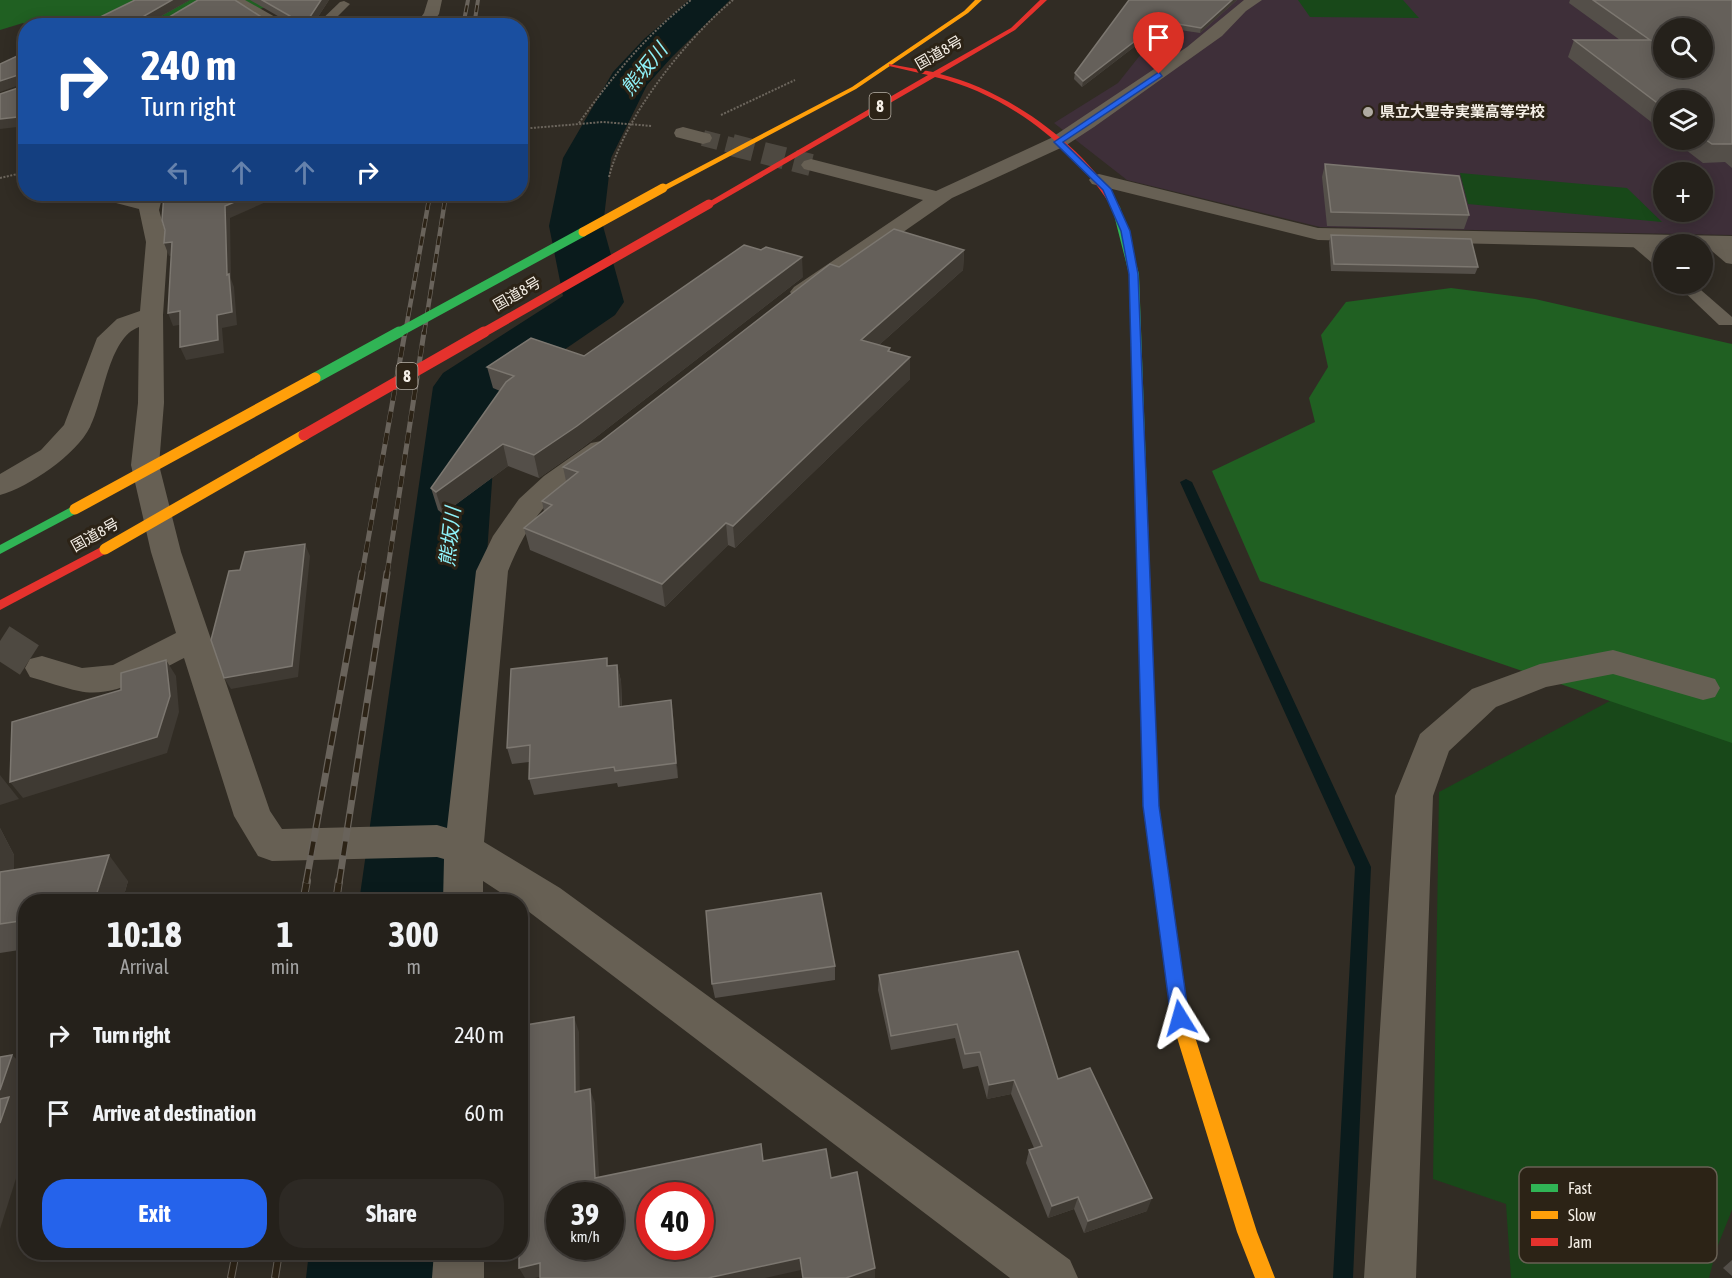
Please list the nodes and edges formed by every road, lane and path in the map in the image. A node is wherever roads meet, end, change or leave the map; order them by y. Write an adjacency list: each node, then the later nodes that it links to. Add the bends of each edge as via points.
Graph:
1 (235, 0): 9 (street)
2 (435, 0): 11 (street)
3 (691, 0): 15 (path, via 639,45)
4 (733, 0): 16 (path, via 681,49)
5 (979, 0): 12 (main road, 国道8号 / 8)
6 (1044, 0): 13 (main road, 国道8号 / 8, via 1013,29)
7 (1255, 0): 20 (street, via 1193,50)
8 (344, 4): 10 (lane)
9 (266, 18)
10 (329, 18)
11 (428, 18)
12 (891, 65): 13 (main road); 38 (main road, 国道8号 / 8, bridge)
13 (934, 75): 20 (main road, via 970,86 999,101); 39 (main road, 国道8号 / 8, bridge)
14 (801, 78): 18 (path)
15 (579, 123): 16 (path); 17 (path)
16 (633, 123): 18 (path); 24 (path, via 619,147)
17 (528, 128)
18 (683, 133): 19 (street)
19 (703, 138)
20 (1058, 142): 25 (main road); 26 (street)
21 (811, 165): 26 (street)
22 (18, 174): 23 (path)
23 (0, 178)
24 (609, 180)
25 (1099, 180): 28 (street, via 1318,234); 48 (main road, via 1126,231 1134,274 1151,806 1180,1018)
26 (939, 198): 33 (street)
27 (151, 201): 34 (street, via 149,210 157,242)
28 (1637, 241): 29 (street); 30 (lane)
29 (1722, 242): 31 (lane)
30 (1653, 255)
31 (1732, 259)
32 (1695, 294): 35 (lane)
33 (780, 309)
34 (151, 315): 37 (street, via 125,324 109,338 77,427 51,456); 40 (street, via 151,403 145,465 166,552)
35 (1726, 321)
36 (621, 434): 43 (street, via 548,487 522,513 492,571)
37 (0, 486)
38 (0, 550)
39 (0, 606)
40 (194, 638): 41 (street, via 119,677 82,680); 43 (street, via 253,816 272,846 395,842)
41 (42, 668)
42 (1703, 688): 49 (street, via 1613,662 1540,676 1484,698 1433,744 1414,796)
43 (450, 845): 44 (street); 47 (street, via 546,900)
44 (461, 894)
45 (459, 1260): 46 (street)
46 (458, 1278)
47 (1052, 1278)
48 (1265, 1278)
49 (1390, 1278)

